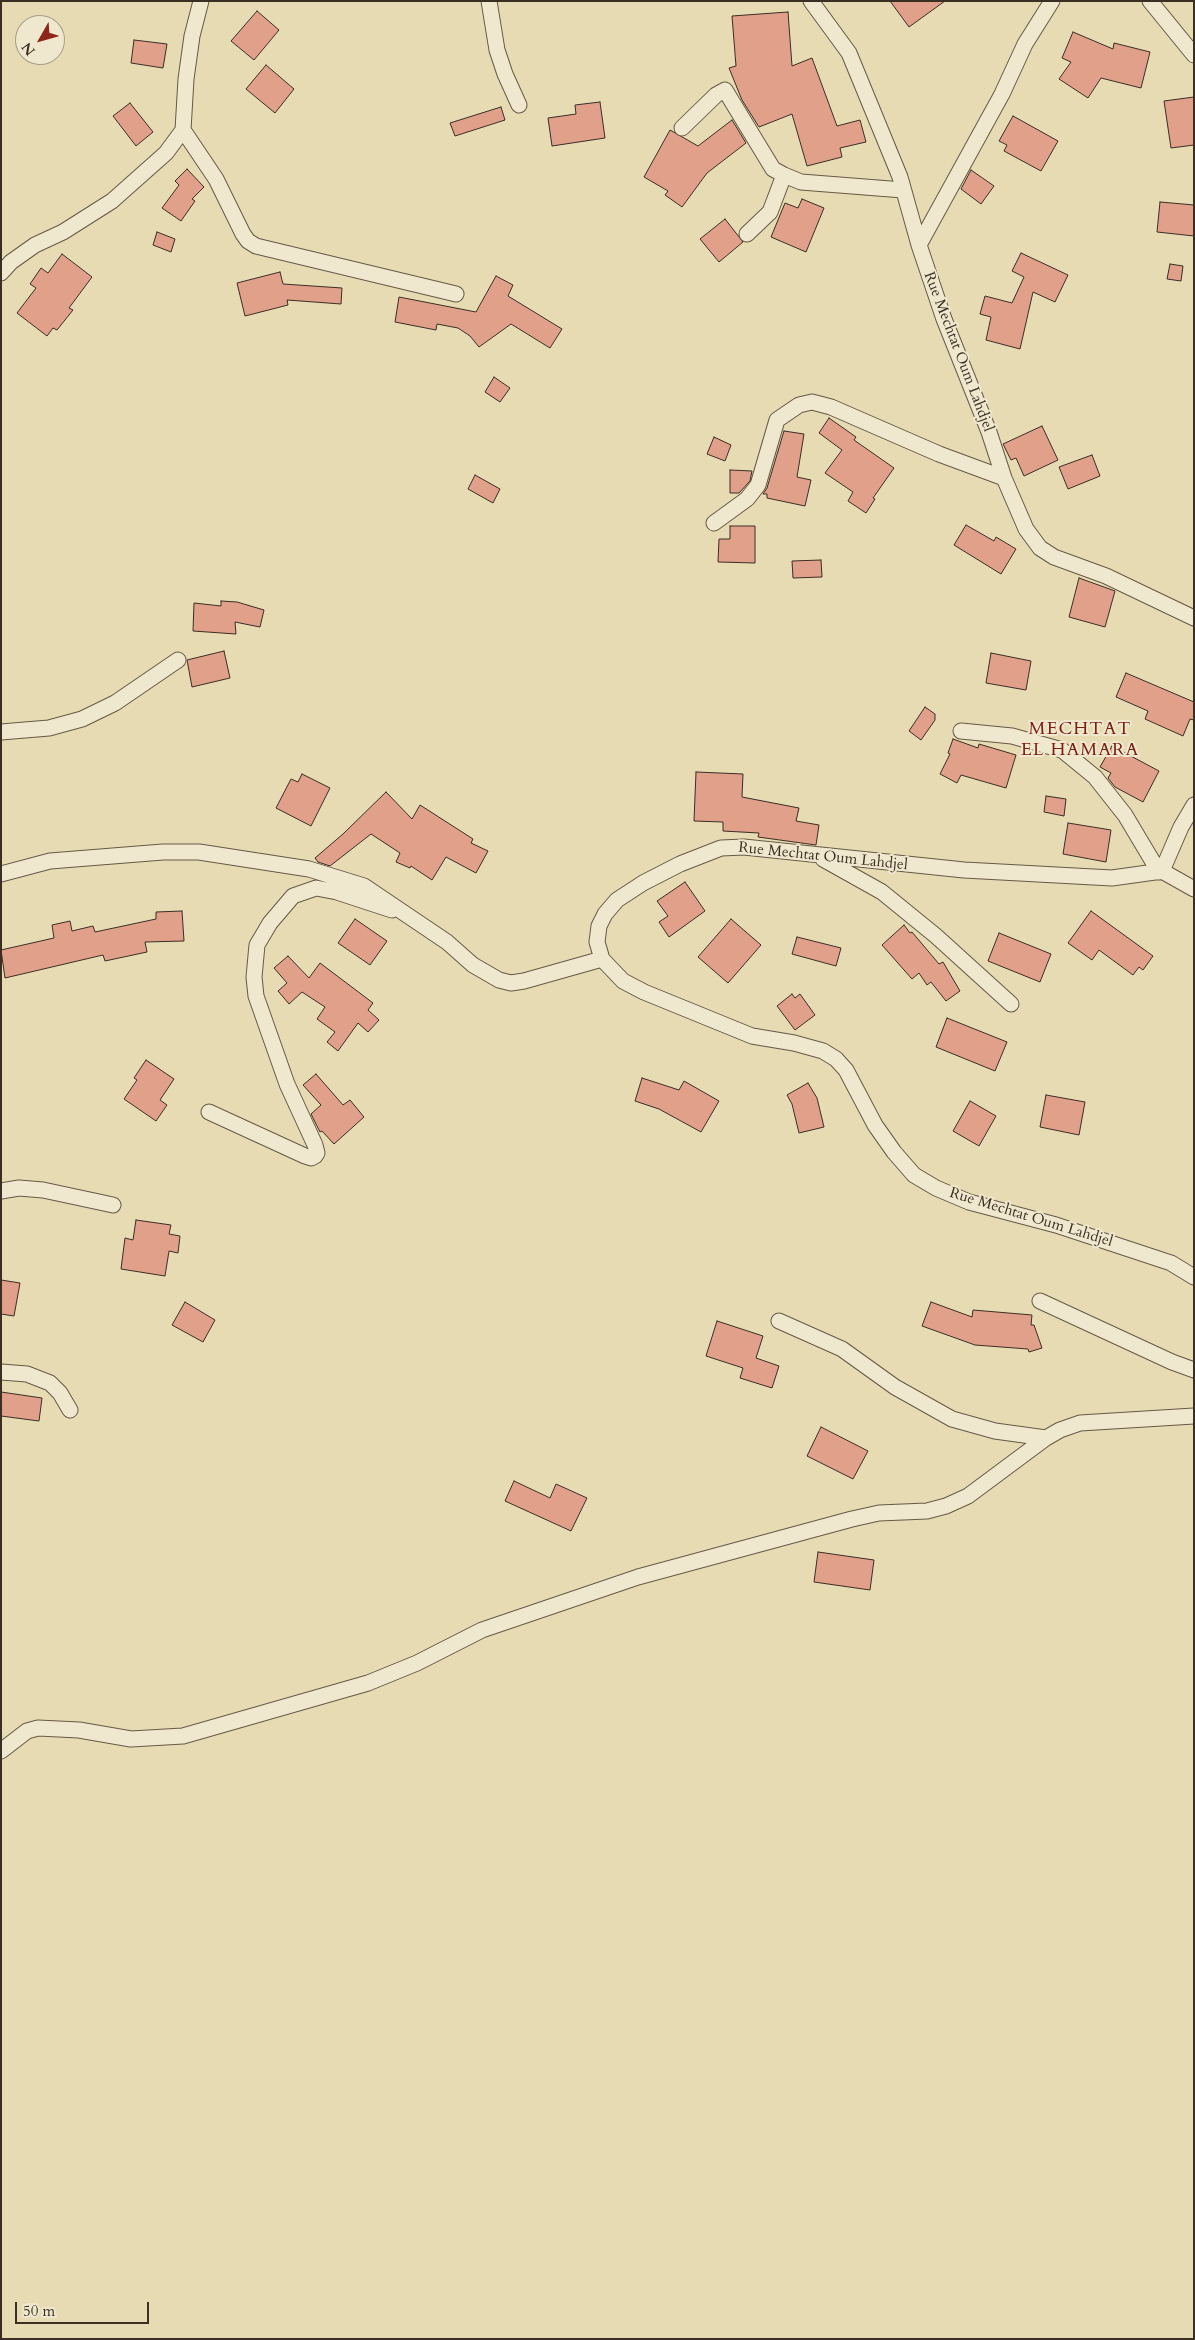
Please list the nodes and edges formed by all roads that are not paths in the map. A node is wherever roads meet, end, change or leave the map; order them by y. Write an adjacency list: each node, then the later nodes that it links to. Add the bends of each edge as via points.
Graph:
1 (201, 1): 9 (street, via 186,79)
2 (489, 1): 7 (street, via 497,50)
3 (812, 1): 11 (street, Rue Mechtat Oum Lahdjel, via 849,53)
4 (1052, 1): 13 (street, via 1025,44 1002,94)
5 (1150, 1): 6 (street)
6 (1194, 56)
7 (519, 105)
8 (682, 128): 10 (street, via 724,90 773,169)
9 (183, 130): 14 (street, via 166,153 112,201 63,232 35,245); 15 (street, via 216,179 243,234 256,246)
10 (784, 175): 11 (street, via 801,182); 12 (street, via 770,212)
11 (904, 190): 13 (street, Rue Mechtat Oum Lahdjel)
12 (747, 234)
13 (919, 246): 16 (street, Rue Mechtat Oum Lahdjel)
14 (1, 273)
15 (456, 294)
16 (1004, 478): 17 (street, via 812,402 799,405 776,420 758,485 747,499); 18 (street, Rue Mechtat Oum Lahdjel, via 1026,529 1040,548)
17 (714, 523)
18 (1194, 618)
19 (178, 660): 21 (street, via 115,703 82,719 49,728)
20 (962, 731): 24 (street, via 1012,736 1062,750 1095,777 1125,815)
21 (1, 732)
22 (1194, 805): 24 (street)
23 (817, 856): 24 (street, Rue Mechtat Oum Lahdjel, via 964,870 1112,878); 28 (street, Rue Mechtat Oum Lahdjel, via 744,847 721,848 680,864 617,900 604,914 597,942); 29 (street, via 882,892)
24 (1161, 871): 26 (street)
25 (1, 874): 27 (street, via 50,861 199,852 309,870 364,886)
26 (1194, 889)
27 (414, 919): 28 (street, via 473,965 511,983); 30 (street, via 337,892 316,888 293,896 270,923 257,945 256,996 286,1084 315,1145 315,1156 305,1156)
28 (602, 959): 33 (street, Rue Mechtat Oum Lahdjel, via 623,981 644,992 752,1036 794,1043 823,1051 836,1059 846,1070 875,1125 894,1152 914,1175 936,1188 969,1202 1056,1225 1171,1263)
29 (1011, 1004)
30 (209, 1112)
31 (1, 1191): 32 (street, via 20,1188 43,1190)
32 (113, 1205)
33 (1194, 1277)
34 (1040, 1302): 36 (street)
35 (779, 1321): 40 (street, via 842,1348 895,1387 952,1419 995,1431)
36 (1194, 1370)
37 (1, 1372): 38 (street, via 28,1374 50,1383)
38 (70, 1410)
39 (1194, 1416): 40 (street, via 1080,1423)
40 (1046, 1438): 41 (street, via 968,1496 946,1506 927,1511 861,1517 638,1578 482,1630 417,1663 368,1683 184,1736 131,1739 79,1730 38,1728 27,1731)
41 (1, 1751)

